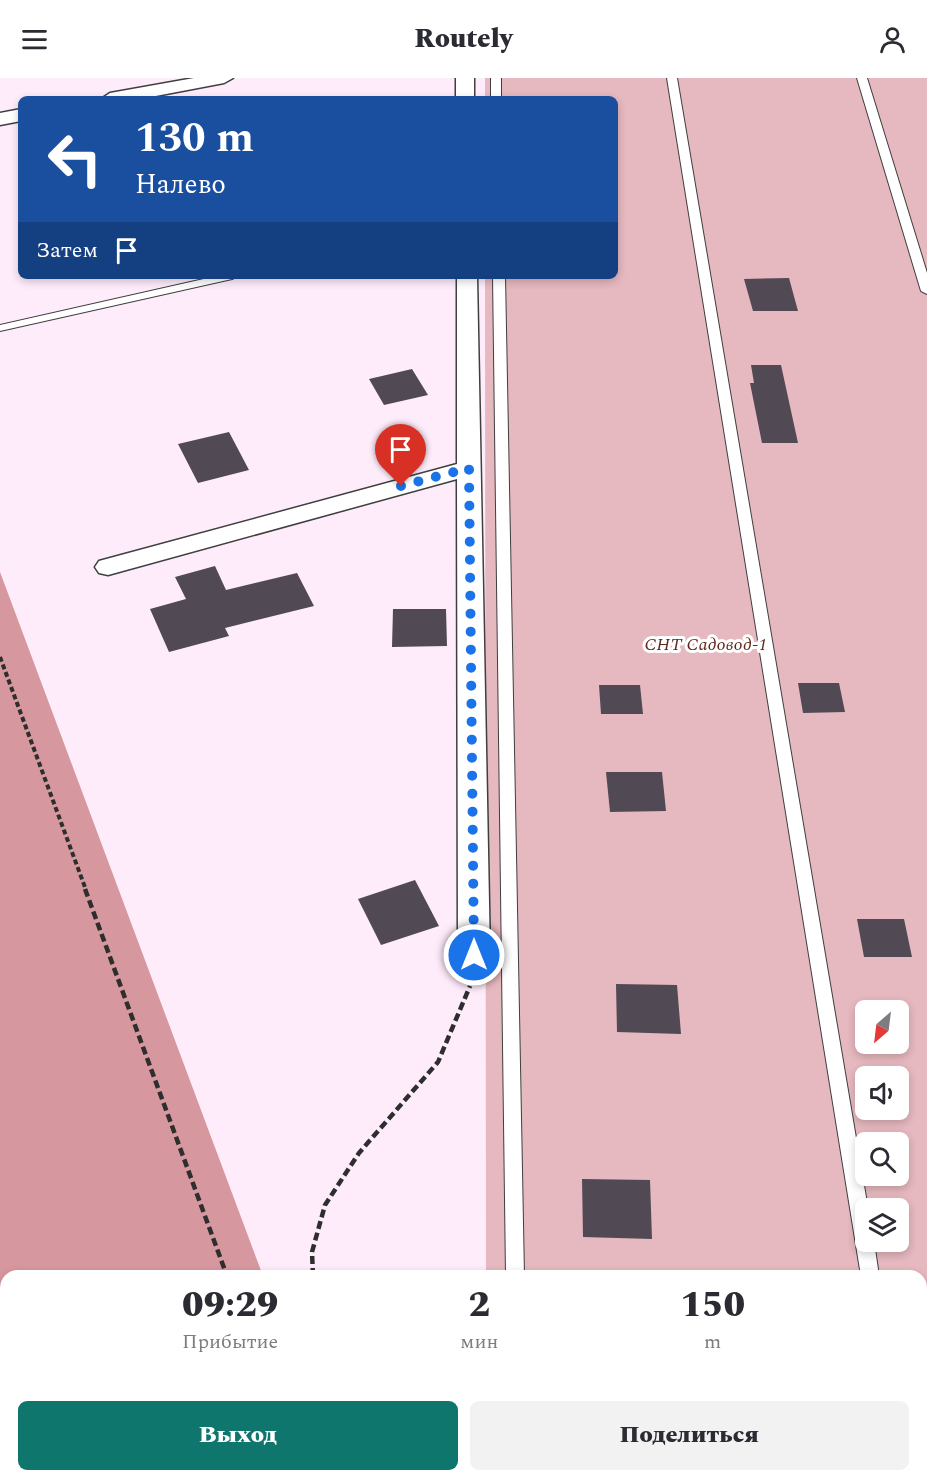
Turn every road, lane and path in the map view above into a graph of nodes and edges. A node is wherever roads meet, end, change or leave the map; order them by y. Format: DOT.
graph roads {
  1 [pos="224,78"];
  2 [pos="465,78"];
  3 [pos="496,78"];
  4 [pos="672,78"];
  5 [pos="862,78"];
  6 [pos="126,96"];
  7 [pos="465,96"];
  8 [pos="496,96"];
  9 [pos="18,116"];
  10 [pos="0,119"];
  11 [pos="219,279"];
  12 [pos="467,279"];
  13 [pos="499,279"];
  14 [pos="927,291"];
  15 [pos="0,328"];
  16 [pos="469,468"];
  17 [pos="108,567"];
  18 [pos="0,657"];
  19 [pos="474,955"];
  20 [pos="225,1270"];
  21 [pos="313,1270"];
  22 [pos="515,1270"];
  23 [pos="869,1270"];
  1 -- 6 [label="street"];
  2 -- 7 [label="street"];
  3 -- 8 [label="lane"];
  4 -- 23 [label="lane"];
  5 -- 14 [label="lane"];
  9 -- 10 [label="street"];
  11 -- 15 [label="lane"];
  12 -- 16 [label="street"];
  13 -- 22 [label="lane"];
  16 -- 17 [label="street"];
  16 -- 19 [label="street"];
  18 -- 20 [label="path"];
  19 -- 21 [label="path"];
}
